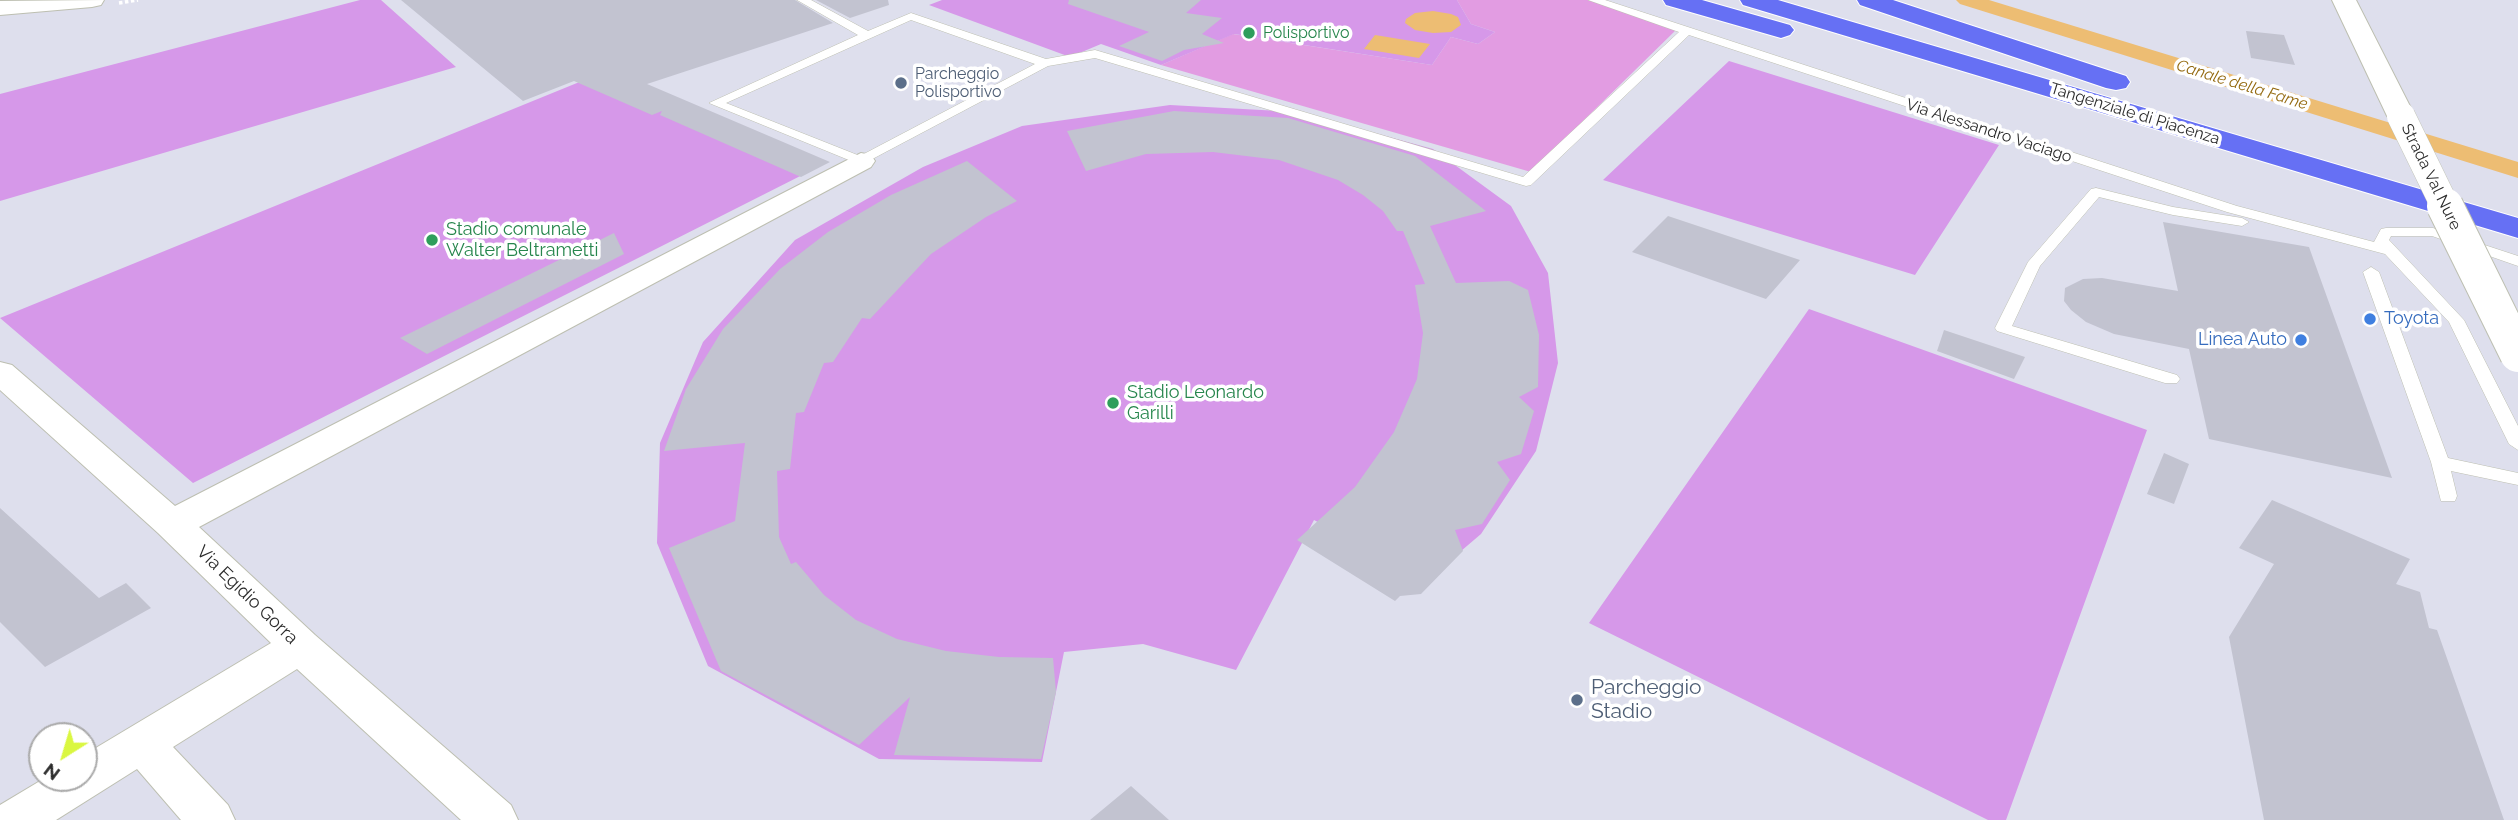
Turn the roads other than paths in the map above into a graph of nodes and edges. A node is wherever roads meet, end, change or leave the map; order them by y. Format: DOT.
graph roads {
  1 [pos="92,0"];
  2 [pos="803,0"];
  3 [pos="1594,0"];
  4 [pos="1675,0"];
  5 [pos="1752,0"];
  6 [pos="1801,0"];
  7 [pos="1869,0"];
  8 [pos="2344,0"];
  9 [pos="0,8"];
  10 [pos="1685,32"];
  11 [pos="868,36"];
  12 [pos="1045,63"];
  13 [pos="860,161"];
  14 [pos="2328,163"];
  15 [pos="2518,211"];
  16 [pos="2268,219"];
  17 [pos="2518,228"];
  18 [pos="2388,250"];
  19 [pos="2518,261"];
  20 [pos="2371,272"];
  21 [pos="2518,354"];
  22 [pos="2171,379"];
  23 [pos="6,384"];
  24 [pos="2518,444"];
  25 [pos="2440,462"];
  26 [pos="2518,479"];
  27 [pos="2448,496"];
  28 [pos="172,524"];
  29 [pos="300,646"];
  30 [pos="141,743"];
  31 [pos="16,820"];
  32 [pos="211,820"];
  33 [pos="494,820"];
  1 -- 9 [label="main road"];
  2 -- 11 [label="lane"];
  3 -- 10 [label="lane, Via Alessandro Vaciago"];
  4 -- 14 [label="highway"];
  5 -- 14 [label="highway, Tangenziale di Piacenza"];
  6 -- 14 [label="highway, Tangenziale di Piacenza"];
  7 -- 14 [label="highway"];
  8 -- 21 [label="main road, Strada Val Nure, bridge"];
  10 -- 12 [label="lane"];
  10 -- 16 [label="lane, Via Alessandro Vaciago"];
  11 -- 12 [label="lane"];
  11 -- 13 [label="lane"];
  12 -- 13 [label="lane"];
  13 -- 28 [label="street"];
  14 -- 15 [label="highway, Tangenziale di Piacenza"];
  14 -- 17 [label="highway, Tangenziale di Piacenza"];
  16 -- 18 [label="lane, Via Alessandro Vaciago"];
  16 -- 22 [label="lane"];
  18 -- 19 [label="lane"];
  18 -- 24 [label="lane"];
  20 -- 25 [label="lane"];
  23 -- 28 [label="street, Via Egidio Gorra"];
  25 -- 26 [label="lane"];
  25 -- 27 [label="lane"];
  28 -- 29 [label="street, Via Egidio Gorra"];
  29 -- 30 [label="street"];
  29 -- 33 [label="street, Via Egidio Gorra"];
  30 -- 31 [label="street"];
  30 -- 32 [label="street"];
}
